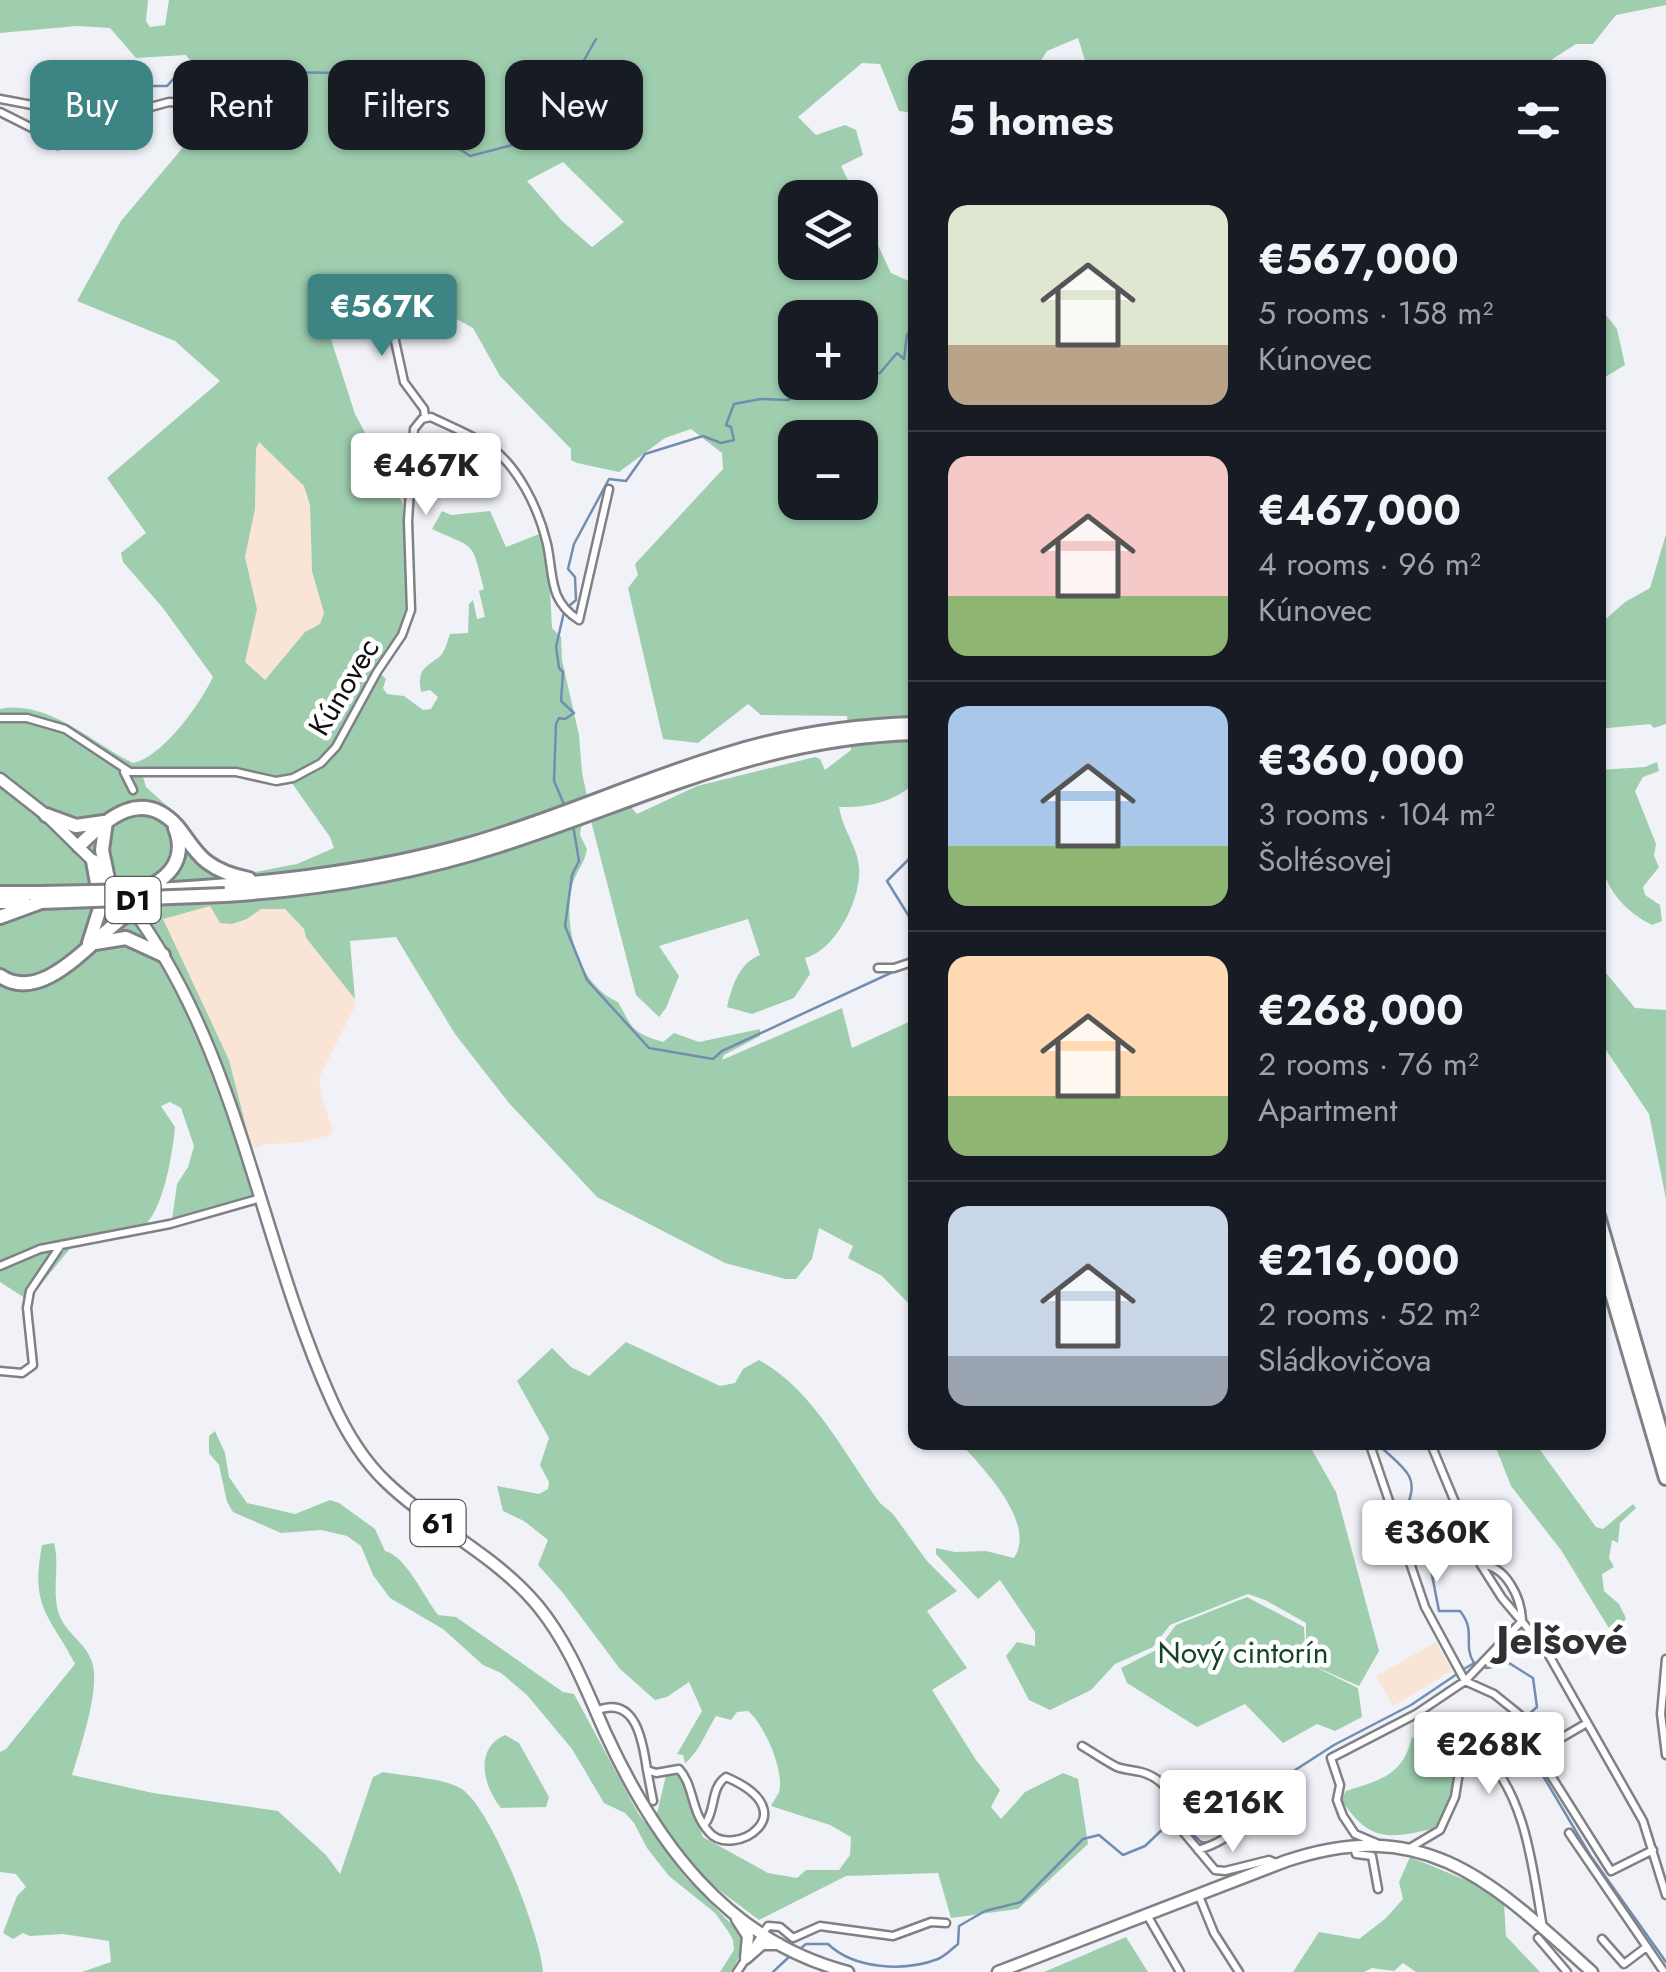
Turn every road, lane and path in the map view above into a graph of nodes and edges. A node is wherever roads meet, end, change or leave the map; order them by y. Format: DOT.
graph roads {
  1 [pos="0,99"];
  2 [pos="30,105"];
  3 [pos="0,112"];
  4 [pos="30,127"];
  5 [pos="384,295"];
  6 [pos="425,417"];
  7 [pos="609,489"];
  8 [pos="0,718"];
  9 [pos="908,725"];
  10 [pos="861,731"];
  11 [pos="908,734"];
  12 [pos="124,771"];
  13 [pos="0,780"];
  14 [pos="132,790"];
  15 [pos="46,815"];
  16 [pos="106,822"];
  17 [pos="173,823"];
  18 [pos="79,846"];
  19 [pos="474,848"];
  20 [pos="93,861"];
  21 [pos="108,878"];
  22 [pos="261,883"];
  23 [pos="141,890"];
  24 [pos="225,890"];
  25 [pos="0,893"];
  26 [pos="41,897"];
  27 [pos="0,902"];
  28 [pos="133,910"];
  29 [pos="0,916"];
  30 [pos="88,945"];
  31 [pos="163,955"];
  32 [pos="908,963"];
  33 [pos="878,968"];
  34 [pos="0,976"];
  35 [pos="262,1198"];
  36 [pos="1606,1244"];
  37 [pos="61,1245"];
  38 [pos="0,1266"];
  39 [pos="1606,1273"];
  40 [pos="0,1371"];
  41 [pos="1372,1450"];
  42 [pos="1433,1450"];
  43 [pos="1666,1450"];
  44 [pos="1666,1478"];
  45 [pos="1481,1566"];
  46 [pos="1522,1621"];
  47 [pos="1666,1659"];
  48 [pos="1465,1680"];
  49 [pos="596,1711"];
  50 [pos="1520,1715"];
  51 [pos="1587,1723"];
  52 [pos="1082,1746"];
  53 [pos="1666,1756"];
  54 [pos="647,1770"];
  55 [pos="653,1800"];
  56 [pos="1244,1821"];
  57 [pos="705,1824"];
  58 [pos="1569,1833"];
  59 [pos="1353,1846"];
  60 [pos="1384,1846"];
  61 [pos="1198,1850"];
  62 [pos="1407,1850"];
  63 [pos="1654,1850"];
  64 [pos="1277,1864"];
  65 [pos="1605,1875"];
  66 [pos="1378,1889"];
  67 [pos="1199,1894"];
  68 [pos="1666,1896"];
  69 [pos="734,1914"];
  70 [pos="1147,1915"];
  71 [pos="946,1923"];
  72 [pos="761,1933"];
  73 [pos="1540,1933"];
  74 [pos="1602,1939"];
  75 [pos="779,1944"];
  76 [pos="1645,1948"];
  77 [pos="746,1958"];
  78 [pos="737,1972"];
  79 [pos="848,1972"];
  80 [pos="998,1972"];
  81 [pos="1180,1972"];
  82 [pos="1239,1972"];
  83 [pos="1567,1972"];
  84 [pos="1592,1972"];
  85 [pos="1664,1972"];
  1 -- 2 [label="street"];
  3 -- 4 [label="street"];
  5 -- 6 [label="street"];
  6 -- 7 [label="street"];
  6 -- 12 [label="street, Kúnovec"];
  8 -- 12 [label="street"];
  9 -- 10 [label="highway, D1"];
  10 -- 11 [label="highway, D1"];
  10 -- 19 [label="highway, D1"];
  12 -- 14 [label="street"];
  13 -- 15 [label="main road, 61"];
  15 -- 16 [label="highway"];
  15 -- 18 [label="main road, 61"];
  16 -- 17 [label="highway"];
  16 -- 18 [label="highway"];
  16 -- 21 [label="highway"];
  17 -- 22 [label="highway"];
  17 -- 23 [label="highway"];
  18 -- 20 [label="main road, 61"];
  19 -- 22 [label="highway, D1"];
  19 -- 24 [label="highway, D1"];
  20 -- 21 [label="main road, 61"];
  20 -- 30 [label="highway"];
  21 -- 28 [label="main road, 61"];
  22 -- 24 [label="highway, D1"];
  23 -- 24 [label="highway, D1"];
  23 -- 26 [label="highway, D1, bridge"];
  24 -- 26 [label="highway, D1, bridge"];
  25 -- 26 [label="highway, D1"];
  26 -- 27 [label="highway, D1"];
  26 -- 29 [label="highway"];
  28 -- 30 [label="highway"];
  28 -- 31 [label="main road, 61"];
  30 -- 31 [label="highway"];
  30 -- 34 [label="highway"];
  31 -- 35 [label="main road, 61"];
  32 -- 33 [label="street"];
  35 -- 37 [label="street"];
  35 -- 49 [label="main road, 61"];
  36 -- 43 [label="highway"];
  37 -- 38 [label="street"];
  37 -- 40 [label="street"];
  39 -- 44 [label="highway"];
  41 -- 48 [label="street"];
  42 -- 45 [label="street"];
  45 -- 46 [label="street"];
  45 -- 46 [label="street"];
  46 -- 48 [label="street"];
  46 -- 51 [label="street"];
  47 -- 53 [label="street"];
  48 -- 50 [label="street"];
  48 -- 60 [label="street"];
  49 -- 54 [label="street"];
  49 -- 69 [label="main road, 61"];
  51 -- 63 [label="street"];
  51 -- 65 [label="street"];
  52 -- 61 [label="street"];
  54 -- 55 [label="street"];
  54 -- 57 [label="street"];
  56 -- 61 [label="street"];
  57 -- 57 [label="street"];
  58 -- 65 [label="street"];
  59 -- 60 [label="main road"];
  59 -- 64 [label="main road"];
  59 -- 66 [label="street"];
  60 -- 62 [label="main road"];
  61 -- 64 [label="street"];
  62 -- 73 [label="main road"];
  62 -- 73 [label="street"];
  63 -- 65 [label="street"];
  63 -- 68 [label="street"];
  64 -- 67 [label="main road"];
  65 -- 76 [label="street"];
  67 -- 70 [label="main road"];
  67 -- 82 [label="street"];
  69 -- 72 [label="main road, 61"];
  69 -- 77 [label="main road"];
  70 -- 80 [label="main road"];
  70 -- 81 [label="street"];
  71 -- 72 [label="street"];
  72 -- 75 [label="main road, 61"];
  72 -- 77 [label="street"];
  73 -- 83 [label="street"];
  73 -- 84 [label="main road"];
  74 -- 76 [label="street"];
  75 -- 77 [label="main road"];
  75 -- 79 [label="main road, 61"];
  76 -- 85 [label="street"];
  77 -- 78 [label="street"];
}
